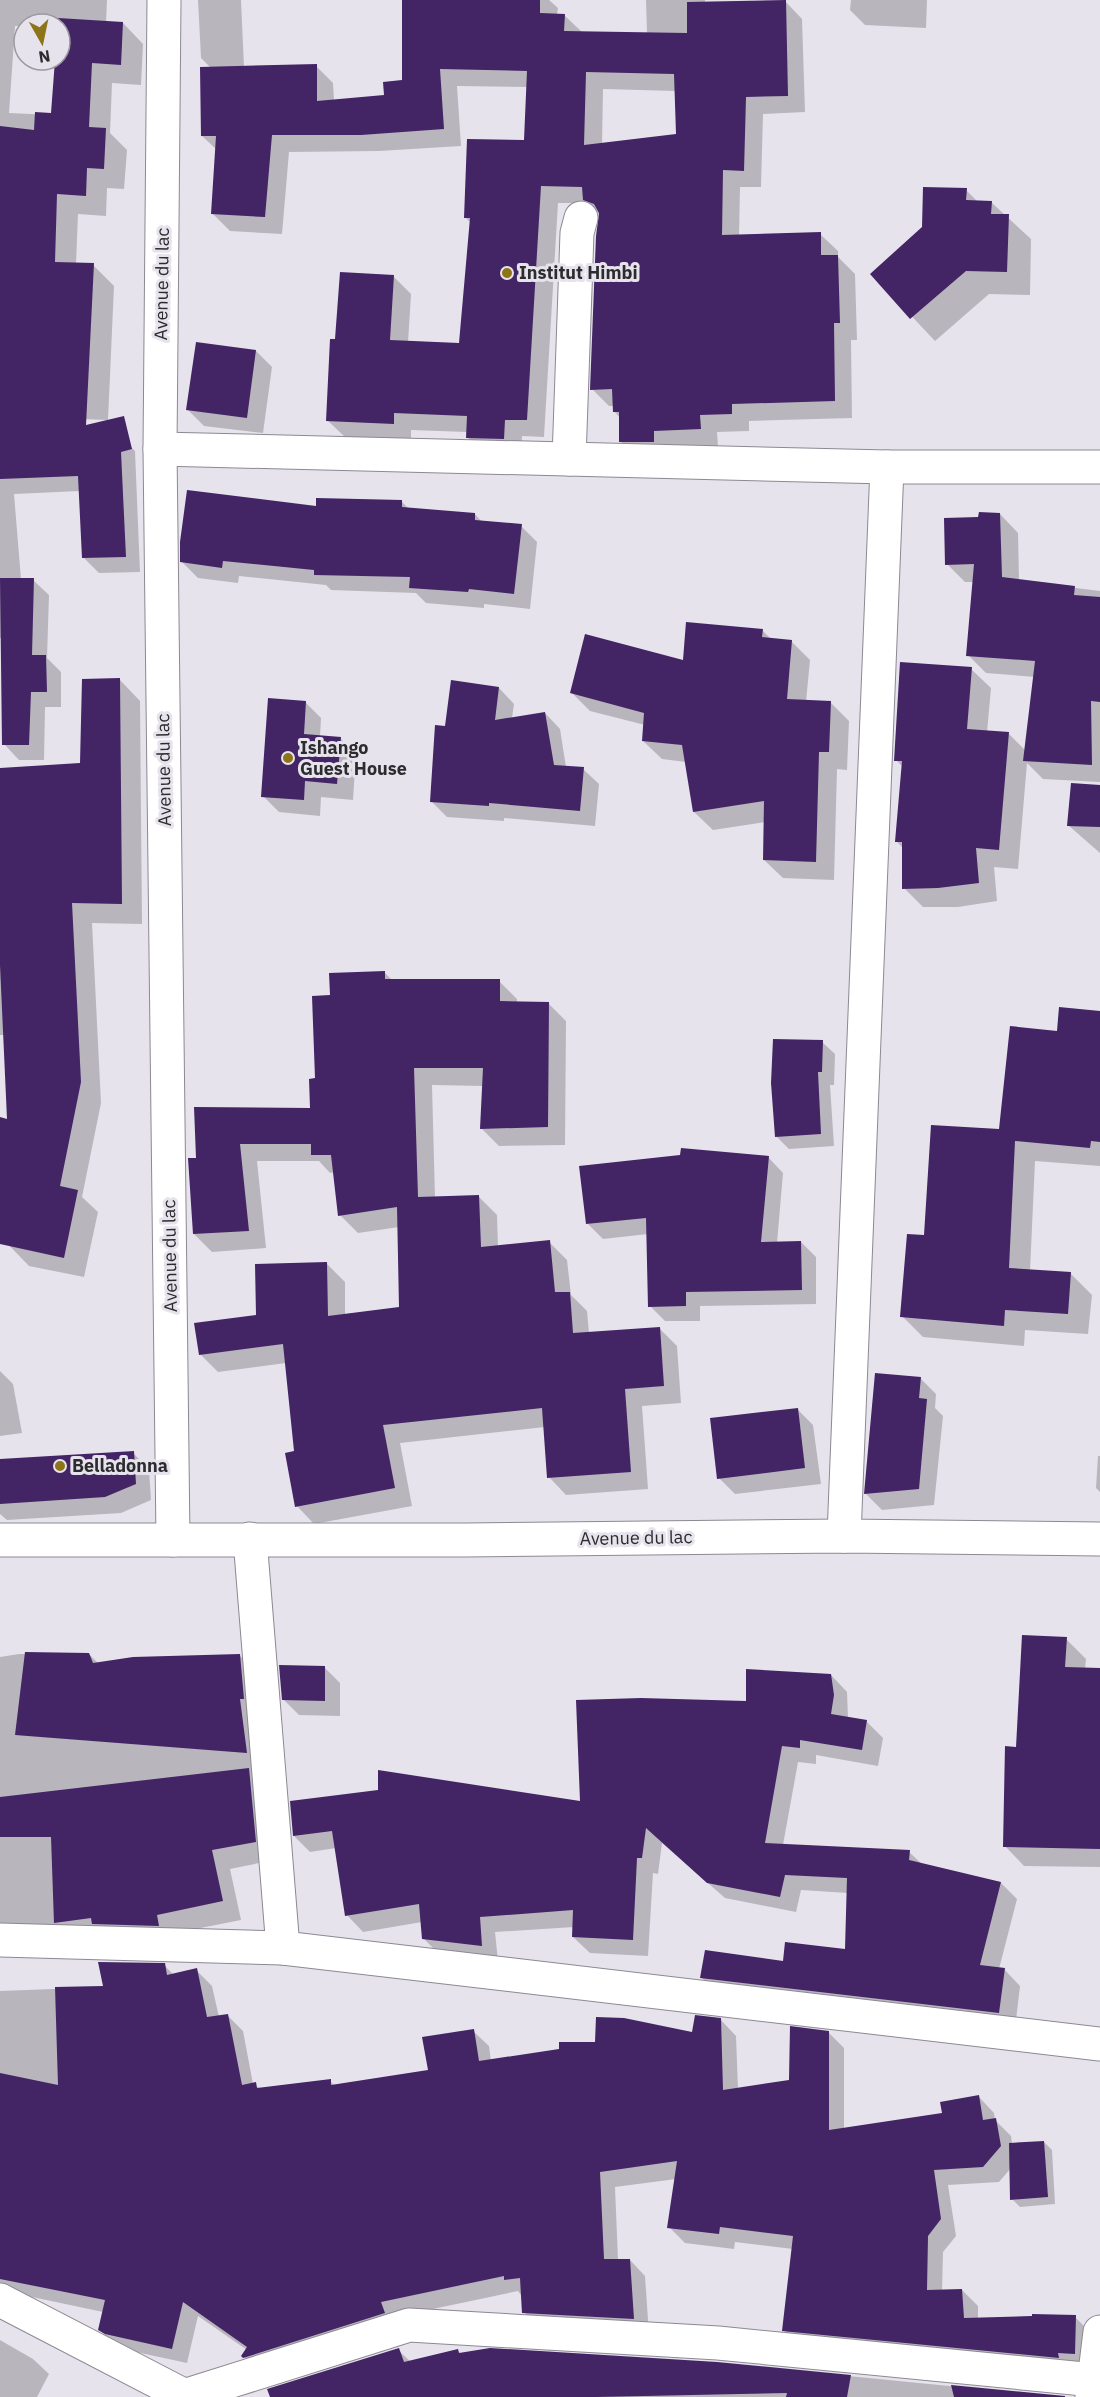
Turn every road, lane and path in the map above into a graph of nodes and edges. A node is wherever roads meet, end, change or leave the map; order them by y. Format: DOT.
graph roads {
  1 [pos="164,0"];
  2 [pos="581,218"];
  3 [pos="160,449"];
  4 [pos="569,459"];
  5 [pos="1100,466"];
  6 [pos="887,467"];
  7 [pos="844,1536"];
  8 [pos="250,1539"];
  9 [pos="1100,1539"];
  10 [pos="0,1540"];
  11 [pos="173,1540"];
  12 [pos="0,1940"];
  13 [pos="283,1948"];
  14 [pos="1100,2044"];
  15 [pos="0,2300"];
  16 [pos="1100,2332"];
  17 [pos="1093,2388"];
  18 [pos="185,2396"];
  1 -- 3 [label="street, Avenue du lac"];
  2 -- 4 [label="street"];
  3 -- 4 [label="street"];
  3 -- 11 [label="street, Avenue du lac"];
  4 -- 6 [label="street"];
  5 -- 6 [label="street"];
  6 -- 7 [label="street"];
  7 -- 8 [label="street, Avenue du lac"];
  7 -- 9 [label="street, Avenue du lac"];
  8 -- 11 [label="street, Avenue du lac"];
  8 -- 13 [label="street"];
  10 -- 11 [label="street, Avenue du lac"];
  12 -- 13 [label="street"];
  13 -- 14 [label="street"];
  15 -- 18 [label="street"];
  16 -- 17 [label="street"];
  17 -- 18 [label="street"];
}
